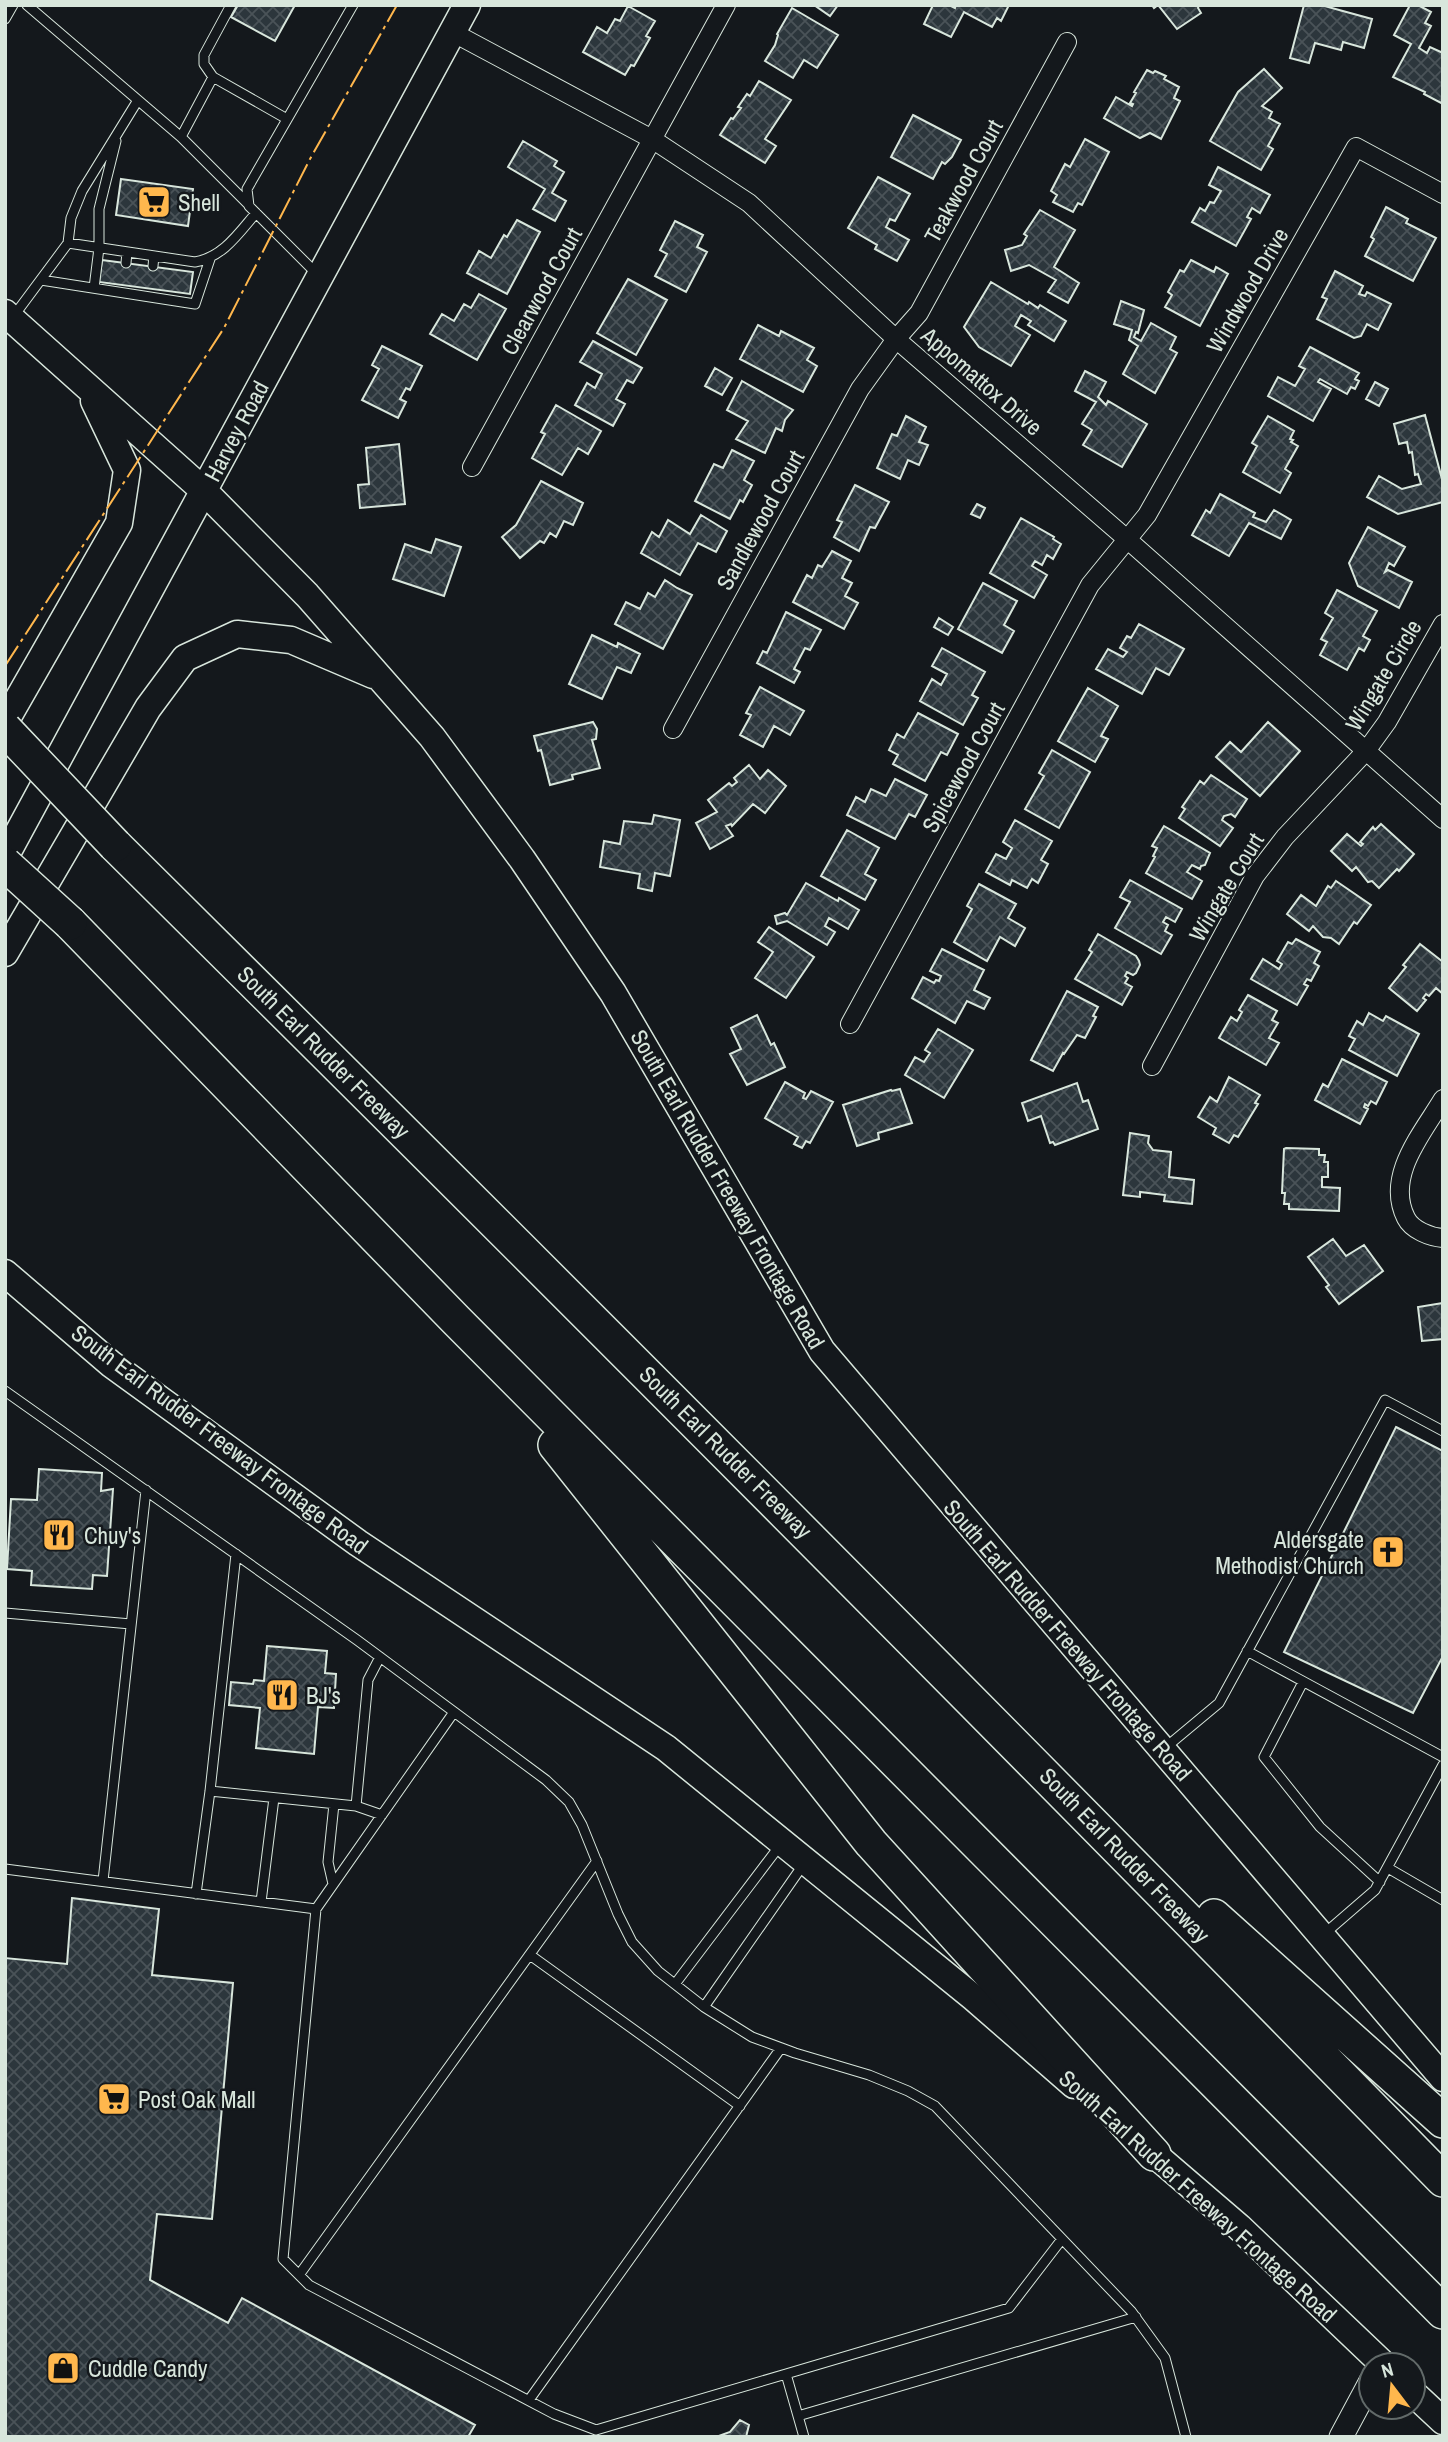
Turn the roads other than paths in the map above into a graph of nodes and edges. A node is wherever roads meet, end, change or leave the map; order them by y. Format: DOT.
graph roads {
  1 [pos="13,5"];
  2 [pos="27,5"];
  3 [pos="231,5"];
  4 [pos="353,5"];
  5 [pos="467,5"];
  6 [pos="726,5"];
  7 [pos="5,19"];
  8 [pos="452,32"];
  9 [pos="1067,42"];
  10 [pos="213,77"];
  11 [pos="138,100"];
  12 [pos="287,119"];
  13 [pos="118,133"];
  14 [pos="181,137"];
  15 [pos="652,139"];
  16 [pos="1443,194"];
  17 [pos="253,209"];
  18 [pos="68,243"];
  19 [pos="99,248"];
  20 [pos="127,252"];
  21 [pos="154,256"];
  22 [pos="210,260"];
  23 [pos="126,263"];
  24 [pos="153,266"];
  25 [pos="320,276"];
  26 [pos="41,280"];
  27 [pos="94,288"];
  28 [pos="9,316"];
  29 [pos="896,340"];
  30 [pos="88,388"];
  31 [pos="472,467"];
  32 [pos="204,490"];
  33 [pos="1128,540"];
  34 [pos="1443,624"];
  35 [pos="381,679"];
  36 [pos="5,722"];
  37 [pos="5,729"];
  38 [pos="673,729"];
  39 [pos="1366,751"];
  40 [pos="1443,819"];
  41 [pos="5,857"];
  42 [pos="5,864"];
  43 [pos="5,953"];
  44 [pos="850,1024"];
  45 [pos="1153,1066"];
  46 [pos="1443,1099"];
  47 [pos="1443,1238"];
  48 [pos="5,1273"];
  49 [pos="456,1320"];
  50 [pos="5,1391"];
  51 [pos="1443,1431"];
  52 [pos="146,1490"];
  53 [pos="236,1554"];
  54 [pos="5,1613"];
  55 [pos="131,1624"];
  56 [pos="1247,1651"];
  57 [pos="380,1657"];
  58 [pos="1303,1682"];
  59 [pos="454,1712"];
  60 [pos="1163,1749"];
  61 [pos="1443,1757"];
  62 [pos="1443,1765"];
  63 [pos="210,1791"];
  64 [pos="274,1798"];
  65 [pos="334,1804"];
  66 [pos="356,1806"];
  67 [pos="1083,1812"];
  68 [pos="382,1815"];
  69 [pos="782,1842"];
  70 [pos="597,1861"];
  71 [pos="806,1862"];
  72 [pos="1388,1868"];
  73 [pos="5,1869"];
  74 [pos="103,1881"];
  75 [pos="1380,1882"];
  76 [pos="333,1884"];
  77 [pos="196,1894"];
  78 [pos="1443,1900"];
  79 [pos="261,1902"];
  80 [pos="316,1909"];
  81 [pos="1322,1936"];
  82 [pos="530,1955"];
  83 [pos="675,1984"];
  84 [pos="704,2007"];
  85 [pos="781,2048"];
  86 [pos="1443,2078"];
  87 [pos="740,2106"];
  88 [pos="1443,2121"];
  89 [pos="1154,2154"];
  90 [pos="1443,2180"];
  91 [pos="1062,2239"];
  92 [pos="299,2275"];
  93 [pos="1443,2312"];
  94 [pos="1136,2318"];
  95 [pos="1362,2351"];
  96 [pos="786,2374"];
  97 [pos="529,2400"];
  98 [pos="1427,2406"];
  99 [pos="1357,2408"];
  100 [pos="798,2416"];
  101 [pos="1443,2421"];
  102 [pos="804,2437"];
  103 [pos="1186,2437"];
  104 [pos="1341,2437"];
  1 -- 7 [label="lane"];
  2 -- 11 [label="lane"];
  3 -- 10 [label="lane"];
  4 -- 12 [label="lane"];
  5 -- 8 [label="main road, Harvey Road"];
  6 -- 15 [label="street, Clearwood Court"];
  8 -- 15 [label="street, Appomattox Drive"];
  8 -- 25 [label="main road, Harvey Road"];
  9 -- 29 [label="street, Teakwood Court"];
  10 -- 12 [label="lane"];
  10 -- 14 [label="lane"];
  11 -- 13 [label="lane"];
  11 -- 14 [label="lane"];
  12 -- 17 [label="lane"];
  13 -- 18 [label="lane"];
  13 -- 19 [label="lane"];
  14 -- 17 [label="lane"];
  15 -- 29 [label="street, Appomattox Drive"];
  15 -- 31 [label="street, Clearwood Court"];
  16 -- 33 [label="street, Windwood Drive"];
  17 -- 22 [label="lane"];
  17 -- 25 [label="lane"];
  18 -- 19 [label="lane"];
  18 -- 26 [label="lane"];
  19 -- 20 [label="lane"];
  19 -- 27 [label="lane"];
  20 -- 21 [label="lane"];
  20 -- 23 [label="lane"];
  21 -- 22 [label="lane"];
  21 -- 24 [label="lane"];
  22 -- 27 [label="lane"];
  25 -- 32 [label="main road, Harvey Road"];
  26 -- 27 [label="lane"];
  26 -- 28 [label="lane"];
  28 -- 30 [label="main road, South Earl Rudder Freeway Frontage Road"];
  29 -- 33 [label="street, Appomattox Drive"];
  29 -- 38 [label="street, Sandlewood Court"];
  30 -- 32 [label="main road, South Earl Rudder Freeway Frontage Road"];
  30 -- 36 [label="main road"];
  32 -- 35 [label="main road, South Earl Rudder Freeway Frontage Road"];
  32 -- 41 [label="main road, Harvey Road"];
  33 -- 39 [label="street, Appomattox Drive"];
  33 -- 44 [label="street, Spicewood Court"];
  34 -- 39 [label="street, Wingate Circle"];
  35 -- 43 [label="main road"];
  35 -- 60 [label="main road, South Earl Rudder Freeway Frontage Road"];
  37 -- 67 [label="highway, South Earl Rudder Freeway, bridge"];
  39 -- 40 [label="street, Appomattox Drive"];
  39 -- 45 [label="street, Wingate Court"];
  42 -- 49 [label="highway, bridge"];
  46 -- 47 [label="street"];
  48 -- 69 [label="main road, South Earl Rudder Freeway Frontage Road"];
  49 -- 89 [label="highway"];
  49 -- 93 [label="highway"];
  50 -- 52 [label="lane"];
  51 -- 56 [label="lane"];
  52 -- 53 [label="lane"];
  52 -- 55 [label="lane"];
  53 -- 57 [label="lane"];
  53 -- 63 [label="lane"];
  54 -- 55 [label="lane"];
  55 -- 74 [label="lane"];
  56 -- 58 [label="lane"];
  56 -- 60 [label="lane"];
  57 -- 59 [label="lane"];
  57 -- 66 [label="lane"];
  58 -- 61 [label="lane"];
  58 -- 75 [label="lane"];
  59 -- 68 [label="lane"];
  59 -- 70 [label="lane"];
  60 -- 81 [label="main road, South Earl Rudder Freeway Frontage Road"];
  62 -- 72 [label="lane"];
  63 -- 64 [label="lane"];
  63 -- 77 [label="lane"];
  64 -- 65 [label="lane"];
  64 -- 79 [label="lane"];
  65 -- 66 [label="lane"];
  65 -- 76 [label="lane"];
  66 -- 68 [label="lane"];
  67 -- 88 [label="highway"];
  67 -- 90 [label="highway, South Earl Rudder Freeway"];
  68 -- 76 [label="lane"];
  69 -- 71 [label="main road, South Earl Rudder Freeway Frontage Road"];
  69 -- 83 [label="lane"];
  70 -- 82 [label="lane"];
  70 -- 83 [label="lane"];
  71 -- 84 [label="lane"];
  71 -- 89 [label="main road, South Earl Rudder Freeway Frontage Road"];
  72 -- 75 [label="lane"];
  72 -- 78 [label="lane"];
  73 -- 74 [label="lane"];
  74 -- 77 [label="lane"];
  75 -- 81 [label="lane"];
  76 -- 80 [label="lane"];
  77 -- 79 [label="lane"];
  79 -- 80 [label="lane"];
  80 -- 92 [label="lane"];
  81 -- 86 [label="main road, South Earl Rudder Freeway Frontage Road"];
  82 -- 87 [label="lane"];
  82 -- 92 [label="lane"];
  83 -- 84 [label="lane"];
  84 -- 85 [label="lane"];
  85 -- 87 [label="lane"];
  85 -- 91 [label="lane"];
  87 -- 97 [label="lane"];
  89 -- 95 [label="main road, South Earl Rudder Freeway Frontage Road"];
  91 -- 94 [label="lane"];
  91 -- 96 [label="lane"];
  92 -- 97 [label="lane"];
  94 -- 100 [label="lane"];
  94 -- 103 [label="lane"];
  96 -- 97 [label="lane"];
  96 -- 100 [label="lane"];
  98 -- 101 [label="main road"];
  99 -- 104 [label="street"];
  100 -- 102 [label="lane"];
}
